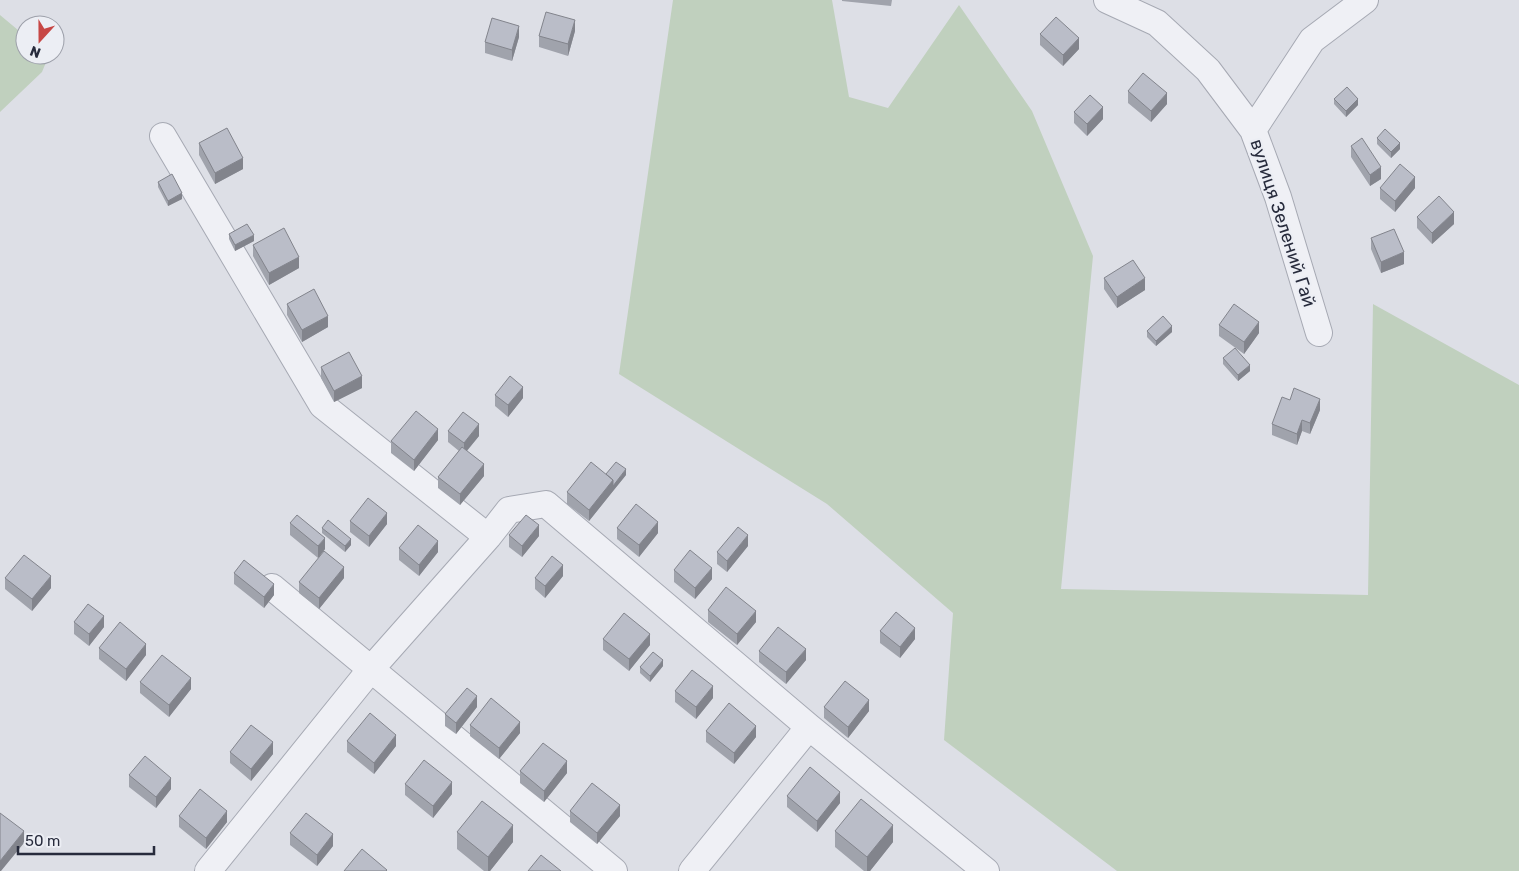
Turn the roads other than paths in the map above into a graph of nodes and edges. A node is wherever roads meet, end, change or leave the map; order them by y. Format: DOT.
graph roads {
  1 [pos="1107,0"];
  2 [pos="1365,0"];
  3 [pos="1253,130"];
  4 [pos="163,136"];
  5 [pos="1319,333"];
  6 [pos="488,537"];
  7 [pos="272,587"];
  8 [pos="371,669"];
  9 [pos="809,727"];
  10 [pos="214,869"];
  11 [pos="614,871"];
  12 [pos="692,871"];
  13 [pos="986,871"];
  1 -- 3 [label="street, вулиця Зелений Гай"];
  2 -- 3 [label="street"];
  3 -- 5 [label="street, вулиця Зелений Гай"];
  4 -- 6 [label="street"];
  6 -- 8 [label="street"];
  6 -- 9 [label="street"];
  7 -- 8 [label="street"];
  8 -- 10 [label="street"];
  8 -- 11 [label="street"];
  9 -- 12 [label="street"];
  9 -- 13 [label="street"];
}
